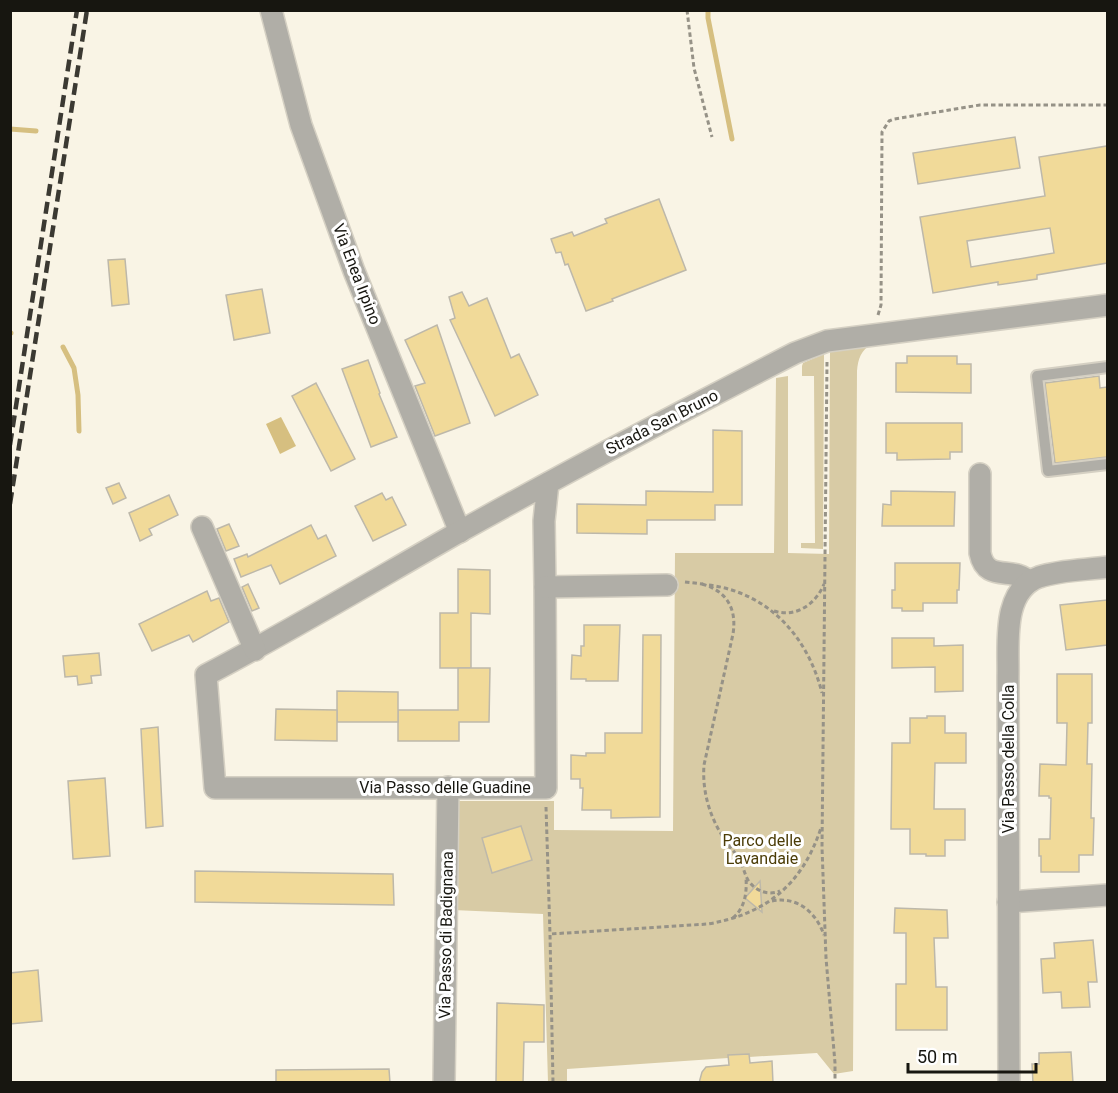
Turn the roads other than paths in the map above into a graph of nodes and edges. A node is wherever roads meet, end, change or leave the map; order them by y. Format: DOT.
graph roads {
  1 [pos="271,10"];
  2 [pos="1107,305"];
  3 [pos="1107,367"];
  4 [pos="1107,464"];
  5 [pos="980,474"];
  6 [pos="548,483"];
  7 [pos="202,527"];
  8 [pos="459,532"];
  9 [pos="1107,567"];
  10 [pos="1029,582"];
  11 [pos="667,585"];
  12 [pos="545,587"];
  13 [pos="255,650"];
  14 [pos="448,787"];
  15 [pos="215,788"];
  16 [pos="1107,895"];
  17 [pos="1008,902"];
  18 [pos="444,1083"];
  19 [pos="1009,1083"];
  1 -- 8 [label="street, Via Enea Irpino"];
  2 -- 6 [label="street, Strada San Bruno"];
  3 -- 4 [label="lane"];
  5 -- 10 [label="street"];
  6 -- 8 [label="street, Strada San Bruno"];
  6 -- 12 [label="street, Via Passo delle Guadine"];
  7 -- 13 [label="street"];
  8 -- 13 [label="street, Strada San Bruno"];
  9 -- 10 [label="street"];
  10 -- 17 [label="street, Via Passo della Colla"];
  11 -- 12 [label="street"];
  12 -- 14 [label="street, Via Passo delle Guadine"];
  13 -- 15 [label="street, Strada San Bruno"];
  14 -- 15 [label="street, Via Passo delle Guadine"];
  14 -- 18 [label="street, Via Passo di Badignana"];
  16 -- 17 [label="street"];
  17 -- 19 [label="street, Via Passo della Colla"];
}
